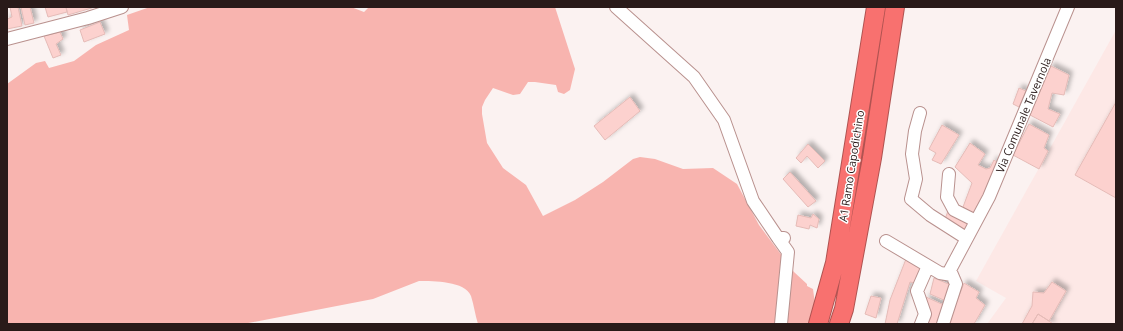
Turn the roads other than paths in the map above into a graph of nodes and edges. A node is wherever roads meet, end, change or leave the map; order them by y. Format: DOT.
graph roads {
  1 [pos="122,7"];
  2 [pos="616,7"];
  3 [pos="876,7"];
  4 [pos="895,7"];
  5 [pos="1068,7"];
  6 [pos="7,39"];
  7 [pos="920,113"];
  8 [pos="949,174"];
  9 [pos="976,221"];
  10 [pos="966,238"];
  11 [pos="886,241"];
  12 [pos="928,266"];
  13 [pos="952,276"];
  14 [pos="781,324"];
  15 [pos="818,324"];
  16 [pos="839,324"];
  17 [pos="921,324"];
  18 [pos="943,324"];
  1 -- 6 [label="street"];
  2 -- 14 [label="street"];
  3 -- 15 [label="highway, A1 Ramo Capodichino"];
  4 -- 16 [label="highway, A1 Ramo Capodichino"];
  5 -- 9 [label="street, Via Comunale Tavernola"];
  7 -- 10 [label="street"];
  8 -- 9 [label="street"];
  9 -- 10 [label="street, Via Comunale Tavernola"];
  10 -- 13 [label="street, Via Comunale Tavernola"];
  11 -- 12 [label="street"];
  12 -- 13 [label="street"];
  12 -- 17 [label="street"];
  13 -- 18 [label="street, Via Comunale Tavernola"];
}
